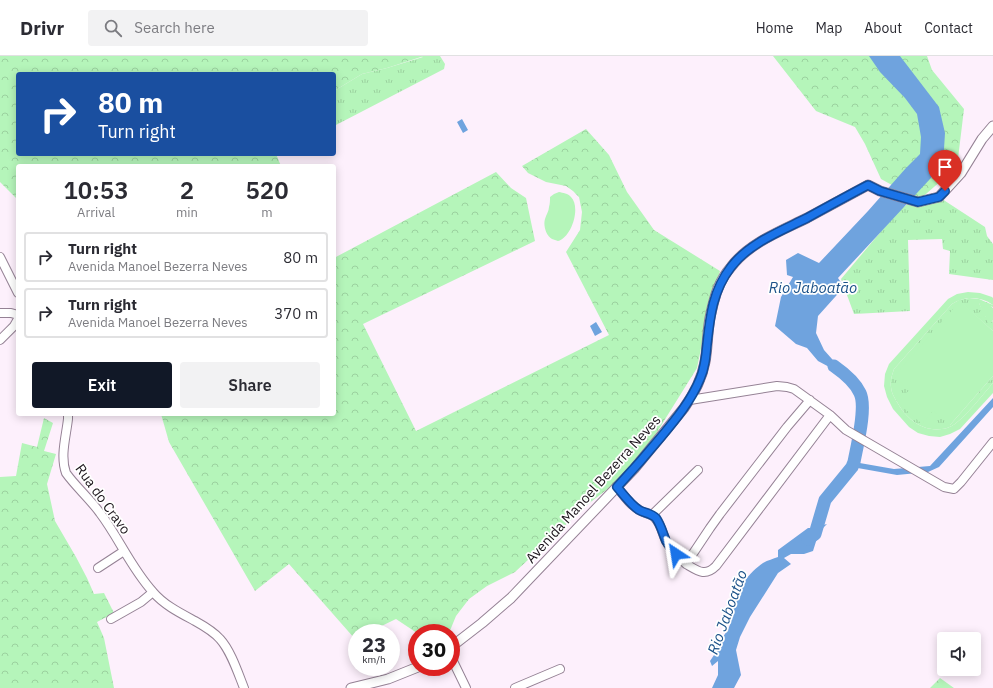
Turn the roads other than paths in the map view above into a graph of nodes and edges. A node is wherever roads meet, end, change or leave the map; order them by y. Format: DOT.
graph roads {
  1 [pos="993,126"];
  2 [pos="0,257"];
  3 [pos="16,288"];
  4 [pos="0,313"];
  5 [pos="16,314"];
  6 [pos="16,322"];
  7 [pos="0,340"];
  8 [pos="690,400"];
  9 [pos="810,400"];
  10 [pos="830,415"];
  11 [pos="68,416"];
  12 [pos="993,442"];
  13 [pos="698,470"];
  14 [pos="617,487"];
  15 [pos="652,515"];
  16 [pos="124,551"];
  17 [pos="686,564"];
  18 [pos="98,568"];
  19 [pos="153,592"];
  20 [pos="111,619"];
  21 [pos="460,640"];
  22 [pos="560,668"];
  23 [pos="408,671"];
  24 [pos="460,676"];
  25 [pos="244,688"];
  26 [pos="351,688"];
  27 [pos="466,688"];
  28 [pos="515,688"];
  1 -- 8 [label="street, Avenida Manoel Bezerra Neves"];
  2 -- 3 [label="street"];
  4 -- 5 [label="street"];
  6 -- 7 [label="street"];
  8 -- 9 [label="street"];
  8 -- 14 [label="street, Avenida Manoel Bezerra Neves"];
  9 -- 10 [label="street"];
  9 -- 17 [label="street"];
  10 -- 12 [label="street"];
  10 -- 17 [label="street"];
  11 -- 16 [label="street, Rua do Cravo"];
  13 -- 15 [label="street"];
  14 -- 15 [label="street"];
  14 -- 21 [label="street, Avenida Manoel Bezerra Neves"];
  15 -- 17 [label="street"];
  16 -- 18 [label="street, Rua do Cravo"];
  16 -- 19 [label="street, Rua do Cravo"];
  19 -- 20 [label="street"];
  19 -- 25 [label="street, Rua do Cravo"];
  22 -- 28 [label="street"];
  23 -- 26 [label="street"];
  24 -- 27 [label="street"];
}
